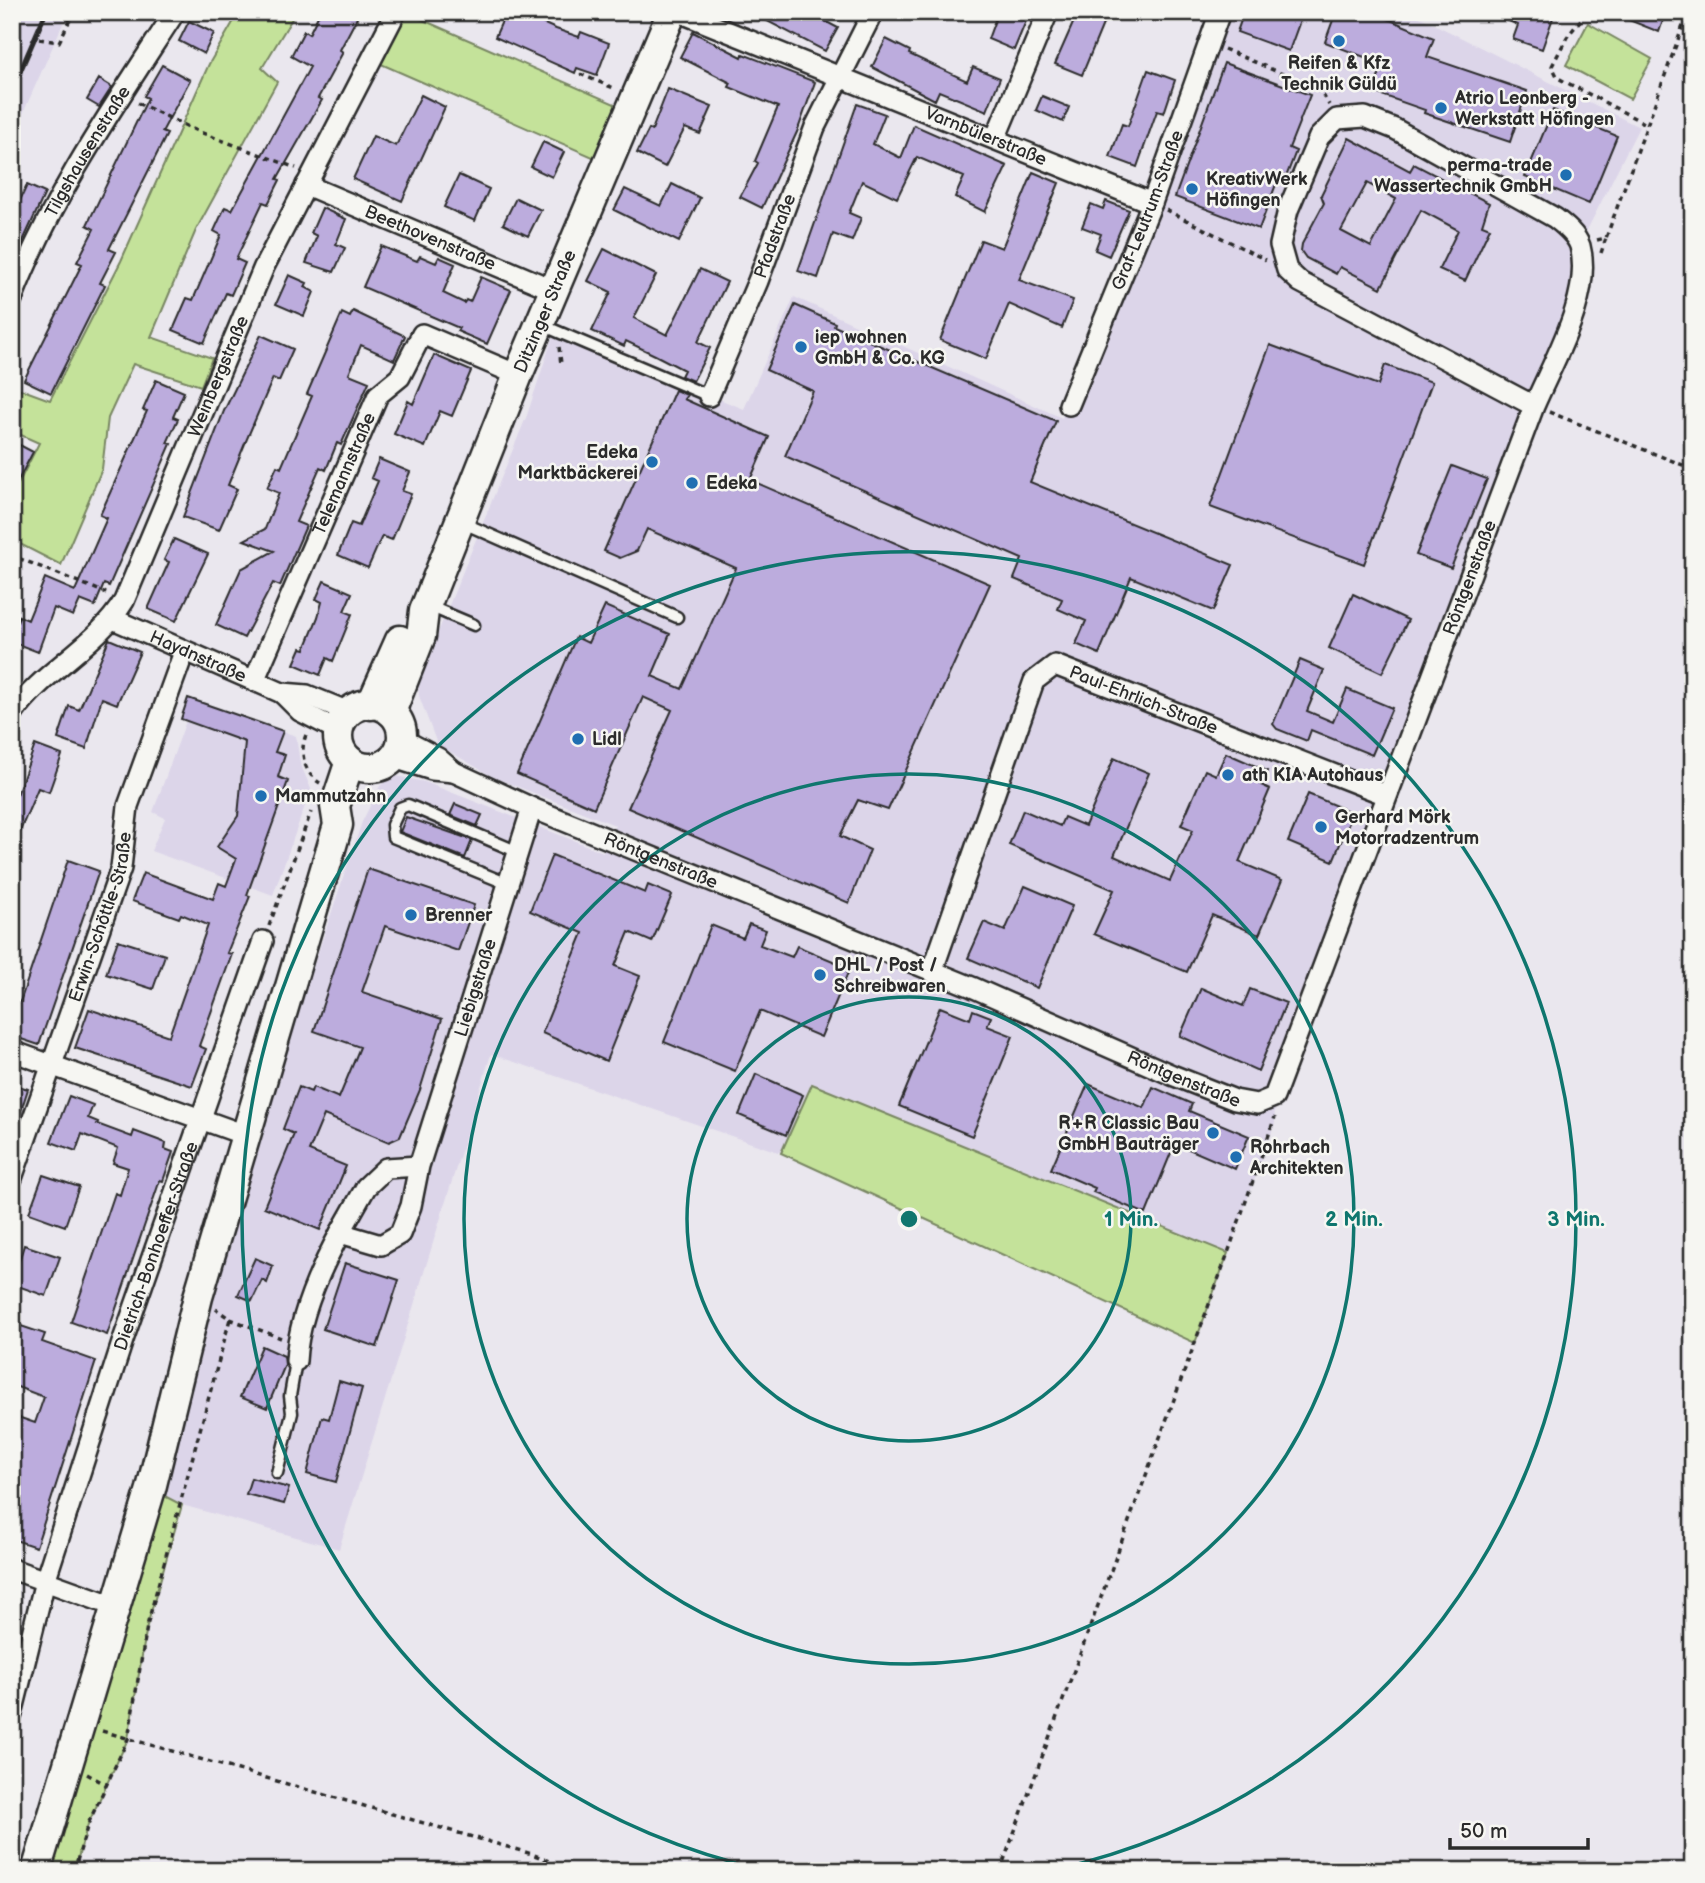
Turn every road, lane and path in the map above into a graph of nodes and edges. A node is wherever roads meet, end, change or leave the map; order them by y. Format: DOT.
graph roads {
  1 [pos="74,12"];
  2 [pos="175,12"];
  3 [pos="396,12"];
  4 [pos="672,12"];
  5 [pos="679,12"];
  6 [pos="873,12"];
  7 [pos="1048,12"];
  8 [pos="1220,12"];
  9 [pos="1587,12"];
  10 [pos="1688,12"];
  11 [pos="39,39"];
  12 [pos="1208,42"];
  13 [pos="580,74"];
  14 [pos="839,74"];
  15 [pos="121,95"];
  16 [pos="637,97"];
  17 [pos="1337,119"];
  18 [pos="1646,124"];
  19 [pos="995,139"];
  20 [pos="308,179"];
  21 [pos="1152,203"];
  22 [pos="1580,244"];
  23 [pos="1287,270"];
  24 [pos="554,290"];
  25 [pos="12,299"];
  26 [pos="540,324"];
  27 [pos="518,375"];
  28 [pos="709,396"];
  29 [pos="1069,405"];
  30 [pos="1534,406"];
  31 [pos="1693,468"];
  32 [pos="460,521"];
  33 [pos="12,547"];
  34 [pos="124,601"];
  35 [pos="425,608"];
  36 [pos="677,617"];
  37 [pos="113,619"];
  38 [pos="474,625"];
  39 [pos="184,652"];
  40 [pos="254,681"];
  41 [pos="282,693"];
  42 [pos="12,715"];
  43 [pos="353,716"];
  44 [pos="379,757"];
  45 [pos="341,789"];
  46 [pos="1386,795"];
  47 [pos="313,808"];
  48 [pos="532,808"];
  49 [pos="338,825"];
  50 [pos="518,852"];
  51 [pos="508,884"];
  52 [pos="263,941"];
  53 [pos="932,972"];
  54 [pos="12,1051"];
  55 [pos="52,1066"];
  56 [pos="1274,1097"];
  57 [pos="201,1119"];
  58 [pos="245,1135"];
  59 [pos="419,1166"];
  60 [pos="12,1178"];
  61 [pos="340,1233"];
  62 [pos="198,1297"];
  63 [pos="230,1319"];
  64 [pos="297,1352"];
  65 [pos="277,1473"];
  66 [pos="12,1569"];
  67 [pos="45,1581"];
  68 [pos="117,1607"];
  69 [pos="12,1714"];
  70 [pos="81,1725"];
  71 [pos="128,1739"];
  72 [pos="36,1871"];
  73 [pos="74,1871"];
  74 [pos="573,1871"];
  75 [pos="1000,1871"];
  1 -- 11 [label="path"];
  2 -- 15 [label="street, Tilgshausenstraße"];
  3 -- 20 [label="street, Weinbergstraße"];
  4 -- 16 [label="street, Ditzinger Straße"];
  5 -- 14 [label="street, Varnbülerstraße"];
  6 -- 14 [label="street, Pfadstraße"];
  7 -- 19 [label="street"];
  8 -- 12 [label="street, Graf-Leutrum-Straße"];
  9 -- 18 [label="path"];
  10 -- 18 [label="path"];
  12 -- 17 [label="path"];
  12 -- 21 [label="street, Graf-Leutrum-Straße"];
  13 -- 16 [label="path"];
  14 -- 19 [label="street, Varnbülerstraße"];
  14 -- 28 [label="street, Pfadstraße"];
  15 -- 20 [label="path"];
  15 -- 25 [label="street, Tilgshausenstraße"];
  16 -- 24 [label="street, Ditzinger Straße"];
  17 -- 22 [label="street"];
  17 -- 23 [label="street"];
  18 -- 22 [label="path"];
  19 -- 21 [label="street, Varnbülerstraße"];
  20 -- 24 [label="street, Beethovenstraße"];
  20 -- 34 [label="street, Weinbergstraße"];
  21 -- 23 [label="path"];
  21 -- 29 [label="street, Graf-Leutrum-Straße"];
  22 -- 30 [label="street, Röntgenstraße"];
  23 -- 30 [label="street"];
  24 -- 26 [label="street, Ditzinger Straße"];
  26 -- 27 [label="street, Ditzinger Straße"];
  26 -- 28 [label="lane"];
  27 -- 32 [label="street, Ditzinger Straße"];
  27 -- 40 [label="street, Telemannstraße"];
  30 -- 31 [label="path"];
  30 -- 46 [label="street, Röntgenstraße"];
  32 -- 35 [label="street, Ditzinger Straße"];
  32 -- 36 [label="lane"];
  33 -- 34 [label="path"];
  34 -- 37 [label="street, Weinbergstraße"];
  35 -- 38 [label="lane"];
  35 -- 43 [label="street, Ditzinger Straße"];
  37 -- 39 [label="street, Haydnstraße"];
  37 -- 42 [label="street, Weinbergstraße"];
  39 -- 40 [label="street, Haydnstraße"];
  39 -- 55 [label="street, Erwin-Schöttle-Straße"];
  40 -- 41 [label="street, Haydnstraße"];
  41 -- 43 [label="street, Haydnstraße"];
  41 -- 43 [label="street, Haydnstraße"];
  43 -- 44 [label="street"];
  43 -- 44 [label="street"];
  43 -- 45 [label="path"];
  44 -- 45 [label="street"];
  44 -- 48 [label="street, Röntgenstraße"];
  44 -- 49 [label="street"];
  45 -- 49 [label="street"];
  46 -- 53 [label="street, Paul-Ehrlich-Straße"];
  46 -- 56 [label="street, Röntgenstraße"];
  47 -- 52 [label="path"];
  48 -- 50 [label="street, Liebigstraße"];
  48 -- 53 [label="street, Röntgenstraße"];
  49 -- 58 [label="street"];
  50 -- 51 [label="street, Liebigstraße"];
  50 -- 51 [label="lane"];
  51 -- 59 [label="street, Liebigstraße"];
  52 -- 57 [label="street, Dietrich-Bonhoeffer-Straße"];
  53 -- 56 [label="street, Röntgenstraße"];
  54 -- 55 [label="street"];
  55 -- 57 [label="street"];
  55 -- 60 [label="street, Erwin-Schöttle-Straße"];
  56 -- 75 [label="path"];
  57 -- 58 [label="street"];
  57 -- 67 [label="street, Dietrich-Bonhoeffer-Straße"];
  58 -- 62 [label="street"];
  59 -- 61 [label="street"];
  59 -- 61 [label="street, Liebigstraße"];
  61 -- 64 [label="street"];
  62 -- 63 [label="path"];
  62 -- 68 [label="street"];
  63 -- 64 [label="path"];
  63 -- 71 [label="path"];
  64 -- 65 [label="lane"];
  66 -- 67 [label="street"];
  67 -- 68 [label="street"];
  67 -- 69 [label="street, Dietrich-Bonhoeffer-Straße"];
  68 -- 70 [label="street"];
  70 -- 71 [label="path"];
  70 -- 72 [label="street"];
  71 -- 73 [label="path"];
  71 -- 74 [label="path"];
}
